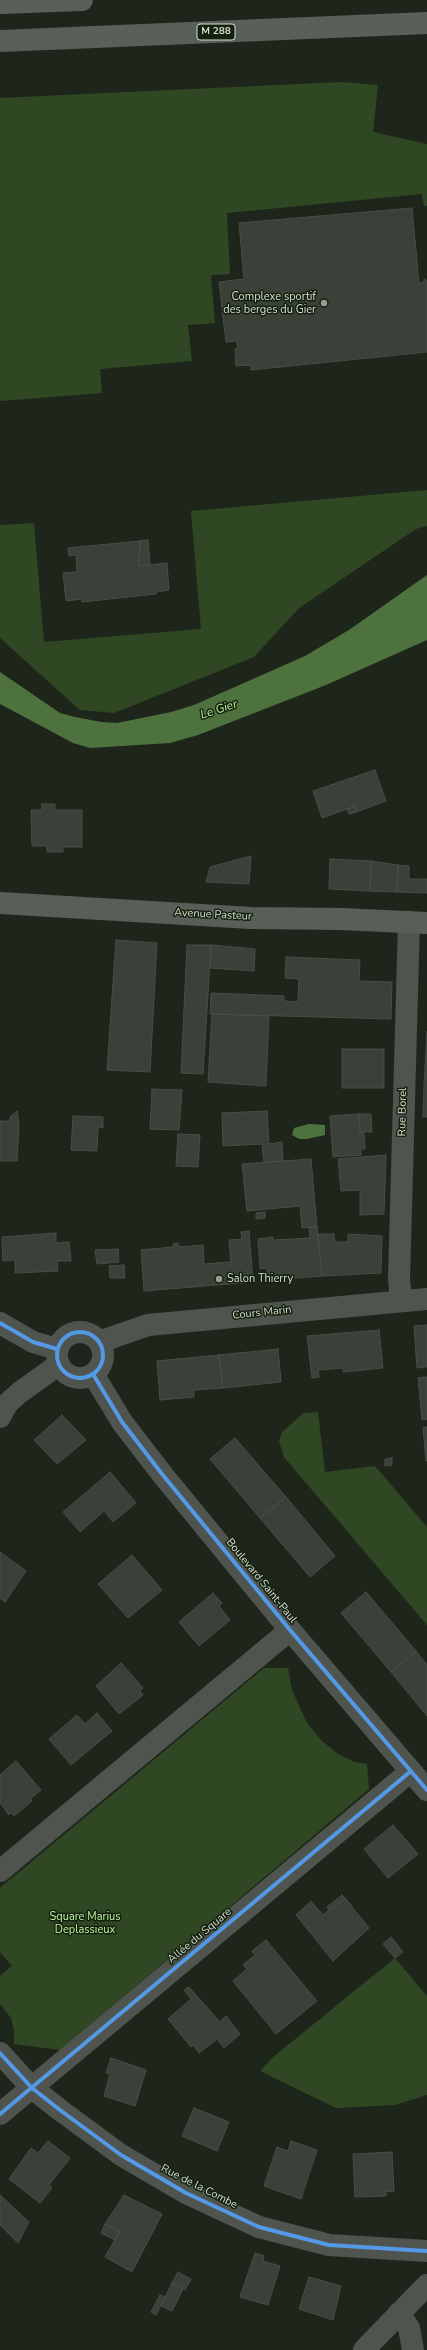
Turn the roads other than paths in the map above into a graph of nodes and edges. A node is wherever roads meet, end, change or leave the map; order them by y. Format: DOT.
graph roads {
  1 [pos="82,0"];
  2 [pos="0,3"];
  3 [pos="427,23"];
  4 [pos="0,41"];
  5 [pos="0,903"];
  6 [pos="418,922"];
  7 [pos="427,1299"];
  8 [pos="401,1301"];
  9 [pos="0,1323"];
  10 [pos="99,1342"];
  11 [pos="58,1357"];
  12 [pos="93,1374"];
  13 [pos="0,1418"];
  14 [pos="290,1630"];
  15 [pos="411,1771"];
  16 [pos="427,1790"];
  17 [pos="0,1871"];
  18 [pos="0,2054"];
  19 [pos="32,2088"];
  20 [pos="0,2114"];
  21 [pos="427,2251"];
  22 [pos="427,2285"];
  23 [pos="399,2313"];
  24 [pos="364,2350"];
  25 [pos="413,2350"];
  1 -- 2 [label="highway"];
  3 -- 4 [label="highway, M 288"];
  5 -- 6 [label="main road, Avenue Pasteur"];
  6 -- 8 [label="street, Rue Borel"];
  7 -- 8 [label="street, Cours Marin"];
  8 -- 10 [label="street, Cours Marin"];
  9 -- 11 [label="street"];
  10 -- 11 [label="street"];
  10 -- 12 [label="street"];
  11 -- 12 [label="street"];
  11 -- 13 [label="street"];
  12 -- 14 [label="street, Boulevard Saint-Paul"];
  14 -- 15 [label="street, Boulevard Saint-Paul"];
  14 -- 17 [label="street"];
  15 -- 16 [label="street, Boulevard Saint-Paul"];
  15 -- 19 [label="street, Allée du Square"];
  18 -- 19 [label="street, Rue de la Combe"];
  19 -- 20 [label="street, Allée du Square"];
  19 -- 21 [label="street, Rue de la Combe"];
  22 -- 23 [label="street"];
  23 -- 24 [label="street"];
  23 -- 25 [label="street"];
}
